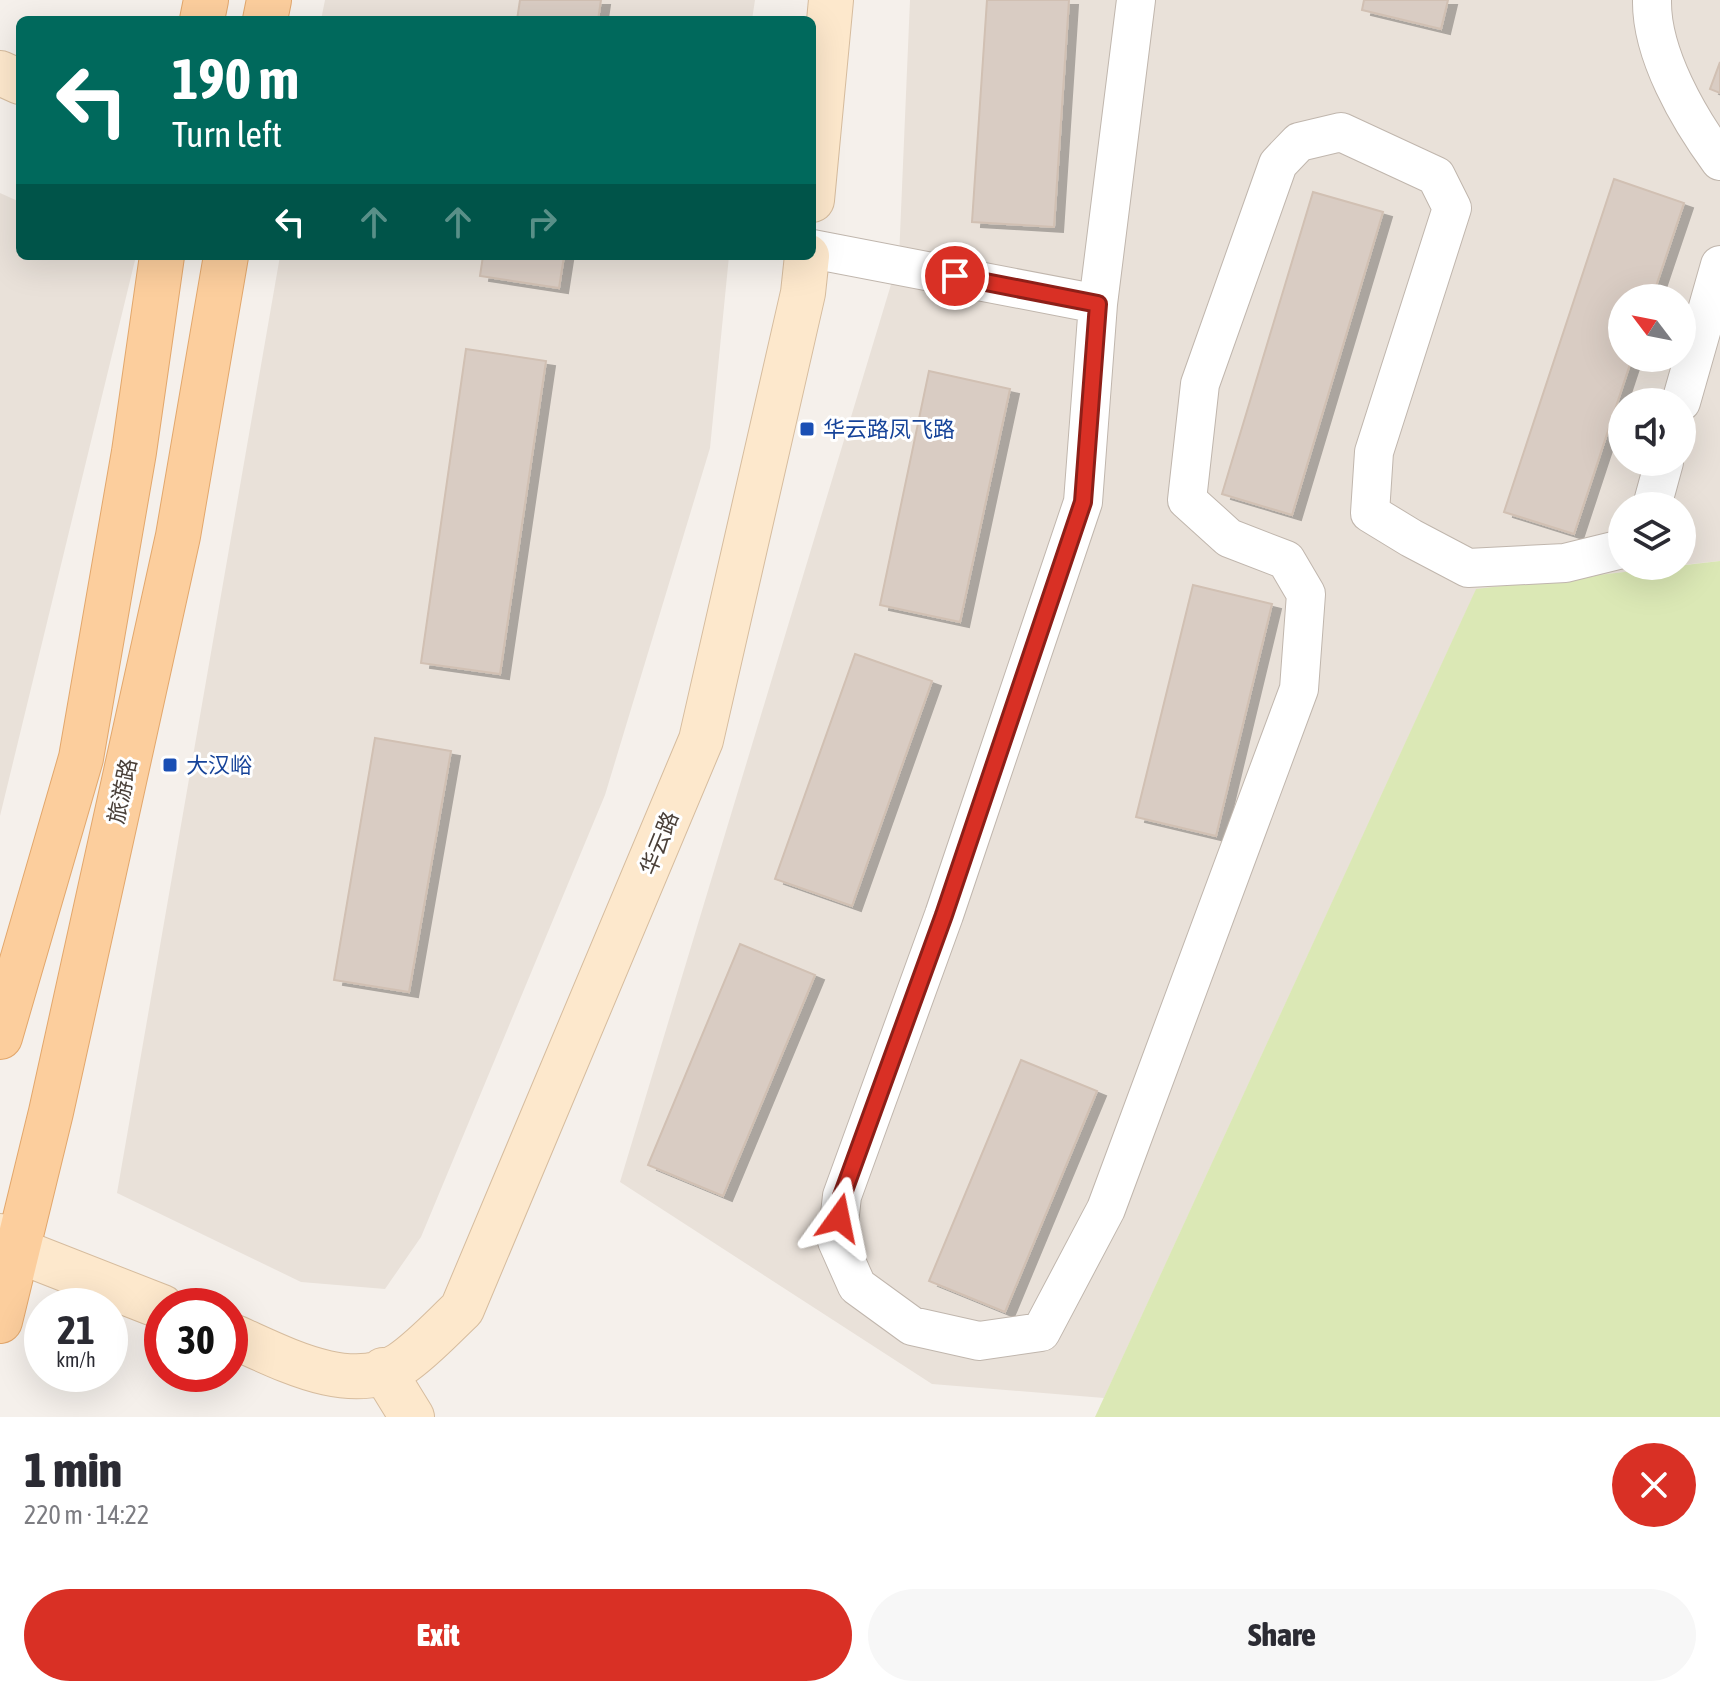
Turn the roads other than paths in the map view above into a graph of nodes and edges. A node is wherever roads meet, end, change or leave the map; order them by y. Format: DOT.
graph roads {
  1 [pos="831,0"];
  2 [pos="1136,0"];
  3 [pos="1652,0"];
  4 [pos="816,158"];
  5 [pos="1720,161"];
  6 [pos="816,250"];
  7 [pos="161,260"];
  8 [pos="225,260"];
  9 [pos="807,260"];
  10 [pos="1720,265"];
  11 [pos="1098,304"];
  12 [pos="1685,388"];
  13 [pos="1608,552"];
  14 [pos="0,1037"];
  15 [pos="10,1243"];
  16 [pos="144,1299"];
  17 [pos="0,1321"];
  18 [pos="248,1343"];
  19 [pos="383,1370"];
  20 [pos="412,1417"];
  1 -- 4 [label="street"];
  2 -- 11 [label="street"];
  3 -- 5 [label="street"];
  6 -- 11 [label="street"];
  7 -- 14 [label="main road"];
  8 -- 15 [label="main road, 旅游路"];
  9 -- 19 [label="street, 华云路"];
  10 -- 12 [label="street"];
  11 -- 13 [label="street"];
  15 -- 16 [label="street"];
  15 -- 17 [label="main road, 旅游路"];
  18 -- 19 [label="street, 华云路"];
  19 -- 20 [label="street"];
}
